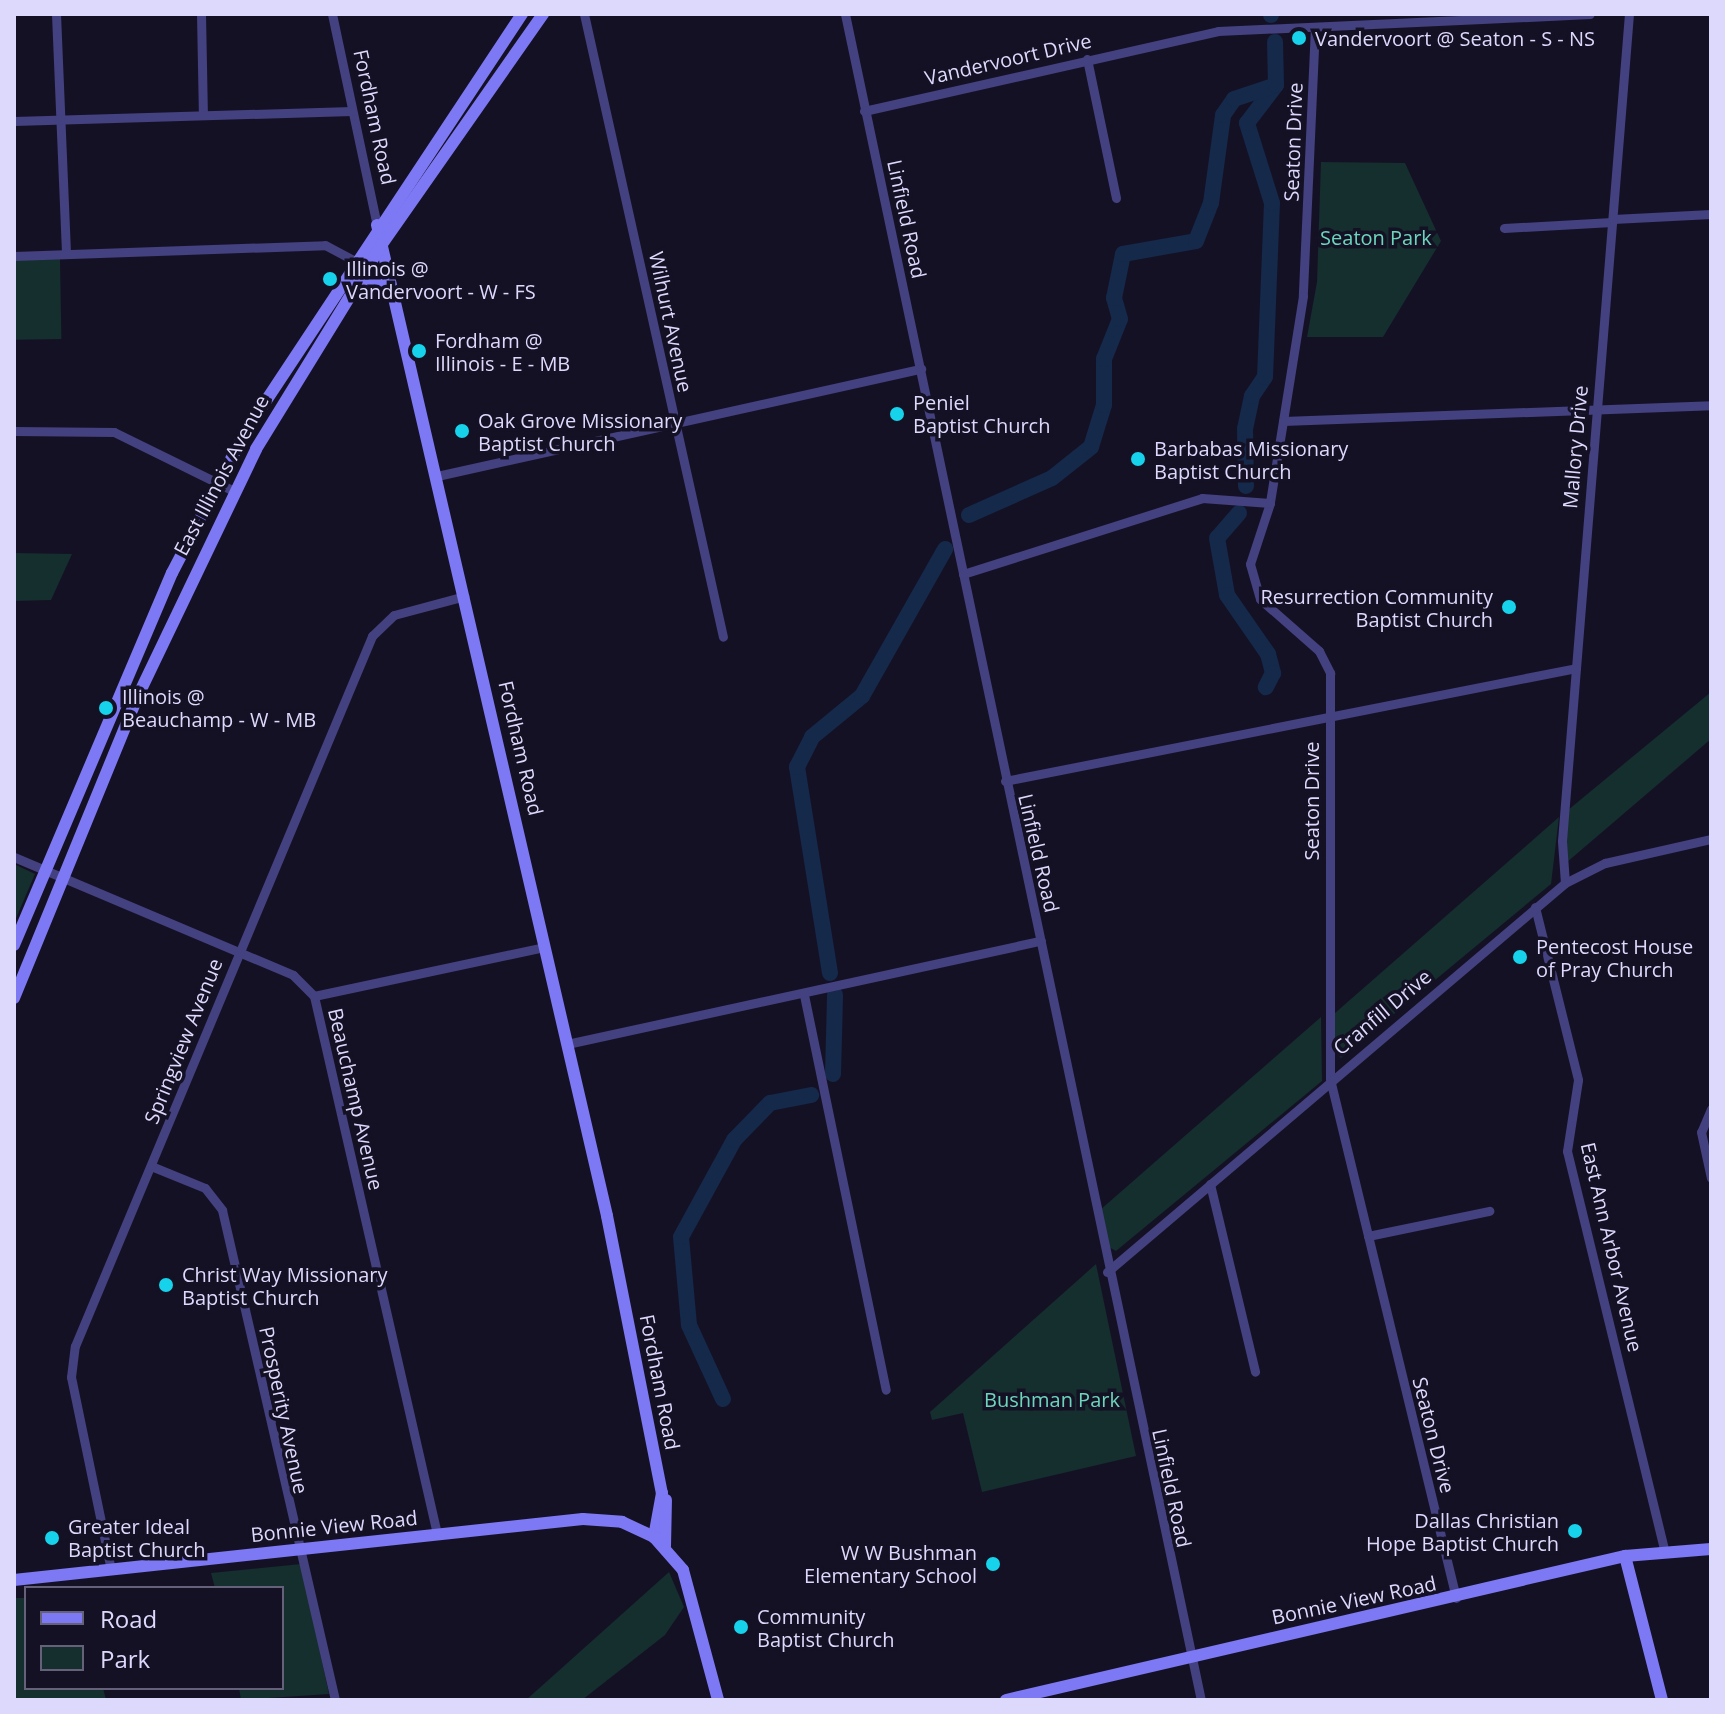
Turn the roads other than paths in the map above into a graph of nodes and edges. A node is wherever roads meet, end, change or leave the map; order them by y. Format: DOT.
graph roads {
  1 [pos="56,14"];
  2 [pos="201,14"];
  3 [pos="332,14"];
  4 [pos="522,14"];
  5 [pos="543,14"];
  6 [pos="584,14"];
  7 [pos="845,14"];
  8 [pos="1590,14"];
  9 [pos="1629,14"];
  10 [pos="1421,18"];
  11 [pos="1315,27"];
  12 [pos="1087,59"];
  13 [pos="352,111"];
  14 [pos="864,111"];
  15 [pos="203,114"];
  16 [pos="60,120"];
  17 [pos="14,121"];
  18 [pos="1116,198"];
  19 [pos="1711,214"];
  20 [pos="1612,221"];
  21 [pos="377,225"];
  22 [pos="1504,228"];
  23 [pos="382,244"];
  24 [pos="66,254"];
  25 [pos="14,256"];
  26 [pos="353,260"];
  27 [pos="355,286"];
  28 [pos="393,290"];
  29 [pos="284,365"];
  30 [pos="921,369"];
  31 [pos="298,374"];
  32 [pos="1711,405"];
  33 [pos="1596,410"];
  34 [pos="1283,421"];
  35 [pos="674,425"];
  36 [pos="14,431"];
  37 [pos="437,476"];
  38 [pos="219,481"];
  39 [pos="234,491"];
  40 [pos="1270,503"];
  41 [pos="963,574"];
  42 [pos="465,596"];
  43 [pos="723,637"];
  44 [pos="1576,668"];
  45 [pos="1329,718"];
  46 [pos="1005,781"];
  47 [pos="1711,839"];
  48 [pos="14,857"];
  49 [pos="45,870"];
  50 [pos="63,878"];
  51 [pos="1565,883"];
  52 [pos="1535,907"];
  53 [pos="1041,941"];
  54 [pos="14,945"];
  55 [pos="544,947"];
  56 [pos="239,951"];
  57 [pos="804,995"];
  58 [pos="314,996"];
  59 [pos="14,998"];
  60 [pos="567,1044"];
  61 [pos="1330,1079"];
  62 [pos="1707,1113"];
  63 [pos="151,1166"];
  64 [pos="1711,1178"];
  65 [pos="1210,1184"];
  66 [pos="1489,1211"];
  67 [pos="1368,1236"];
  68 [pos="1107,1272"];
  69 [pos="1255,1372"];
  70 [pos="886,1390"];
  71 [pos="437,1534"];
  72 [pos="659,1542"];
  73 [pos="1711,1549"];
  74 [pos="299,1550"];
  75 [pos="1664,1550"];
  76 [pos="1625,1556"];
  77 [pos="111,1570"];
  78 [pos="14,1580"];
  79 [pos="1456,1598"];
  80 [pos="1191,1657"];
  81 [pos="335,1700"];
  82 [pos="718,1700"];
  83 [pos="1006,1700"];
  84 [pos="1201,1700"];
  85 [pos="1662,1700"];
  1 -- 16 [label="street"];
  2 -- 15 [label="street"];
  3 -- 13 [label="street, Fordham Road"];
  4 -- 21 [label="street, East Illinois Avenue"];
  5 -- 23 [label="street, East Illinois Avenue"];
  6 -- 35 [label="street, Wilhurt Avenue"];
  7 -- 14 [label="street, Linfield Road"];
  8 -- 10 [label="street, Vandervoort Drive"];
  9 -- 20 [label="street, Mallory Drive"];
  10 -- 11 [label="street, Vandervoort Drive"];
  11 -- 12 [label="street, Vandervoort Drive"];
  11 -- 34 [label="street, Seaton Drive"];
  12 -- 14 [label="street, Vandervoort Drive"];
  12 -- 18 [label="street"];
  13 -- 15 [label="street"];
  13 -- 21 [label="street, Fordham Road"];
  14 -- 30 [label="street, Linfield Road"];
  15 -- 16 [label="street"];
  16 -- 17 [label="street"];
  16 -- 24 [label="street"];
  19 -- 20 [label="street"];
  20 -- 22 [label="street"];
  20 -- 33 [label="street, Mallory Drive"];
  21 -- 23 [label="street, Fordham Road"];
  21 -- 26 [label="street, East Illinois Avenue"];
  23 -- 27 [label="street, East Illinois Avenue"];
  23 -- 28 [label="street, Fordham Road"];
  24 -- 25 [label="street"];
  24 -- 26 [label="street"];
  26 -- 29 [label="street, East Illinois Avenue"];
  27 -- 28 [label="street"];
  27 -- 31 [label="street, East Illinois Avenue"];
  28 -- 37 [label="street, Fordham Road"];
  29 -- 31 [label="street"];
  29 -- 38 [label="street, East Illinois Avenue"];
  30 -- 35 [label="street"];
  30 -- 41 [label="street, Linfield Road"];
  31 -- 39 [label="street, East Illinois Avenue"];
  32 -- 33 [label="street"];
  33 -- 34 [label="street"];
  33 -- 44 [label="street, Mallory Drive"];
  34 -- 40 [label="street, Seaton Drive"];
  35 -- 37 [label="street"];
  35 -- 43 [label="street, Wilhurt Avenue"];
  36 -- 38 [label="street"];
  37 -- 42 [label="street, Fordham Road"];
  38 -- 39 [label="street"];
  38 -- 49 [label="street, East Illinois Avenue"];
  39 -- 50 [label="street, East Illinois Avenue"];
  40 -- 41 [label="street"];
  40 -- 45 [label="street, Seaton Drive"];
  41 -- 46 [label="street, Linfield Road"];
  42 -- 55 [label="street, Fordham Road"];
  42 -- 56 [label="street, Springview Avenue"];
  44 -- 45 [label="street"];
  44 -- 51 [label="street, Mallory Drive"];
  45 -- 46 [label="street"];
  45 -- 61 [label="street, Seaton Drive"];
  46 -- 53 [label="street, Linfield Road"];
  47 -- 51 [label="street, Cranfill Drive"];
  48 -- 49 [label="street, Beauchamp Avenue"];
  49 -- 50 [label="street, Beauchamp Avenue"];
  49 -- 54 [label="street, East Illinois Avenue"];
  50 -- 56 [label="street, Beauchamp Avenue"];
  50 -- 59 [label="street, East Illinois Avenue"];
  51 -- 52 [label="street, Cranfill Drive"];
  52 -- 61 [label="street, Cranfill Drive"];
  52 -- 75 [label="street, East Ann Arbor Avenue"];
  53 -- 57 [label="street"];
  53 -- 68 [label="street, Linfield Road"];
  55 -- 58 [label="street"];
  55 -- 60 [label="street, Fordham Road"];
  56 -- 58 [label="street, Beauchamp Avenue"];
  56 -- 63 [label="street, Springview Avenue"];
  57 -- 60 [label="street"];
  57 -- 70 [label="street"];
  58 -- 71 [label="street, Beauchamp Avenue"];
  60 -- 72 [label="street, Fordham Road"];
  61 -- 65 [label="street, Cranfill Drive"];
  61 -- 67 [label="street, Seaton Drive"];
  62 -- 64 [label="street"];
  63 -- 74 [label="street, Prosperity Avenue"];
  63 -- 77 [label="street, Springview Avenue"];
  65 -- 68 [label="street, Cranfill Drive"];
  65 -- 69 [label="street"];
  66 -- 67 [label="street"];
  67 -- 79 [label="street, Seaton Drive"];
  68 -- 80 [label="street, Linfield Road"];
  71 -- 72 [label="street, Bonnie View Road"];
  71 -- 74 [label="street, Bonnie View Road"];
  72 -- 82 [label="street"];
  73 -- 75 [label="street, Bonnie View Road"];
  74 -- 77 [label="street, Bonnie View Road"];
  74 -- 81 [label="street, Prosperity Avenue"];
  75 -- 76 [label="street, Bonnie View Road"];
  76 -- 79 [label="street, Bonnie View Road"];
  76 -- 85 [label="street"];
  77 -- 78 [label="street, Bonnie View Road"];
  79 -- 80 [label="street, Bonnie View Road"];
  80 -- 83 [label="street, Bonnie View Road"];
  80 -- 84 [label="street, Linfield Road"];
}
